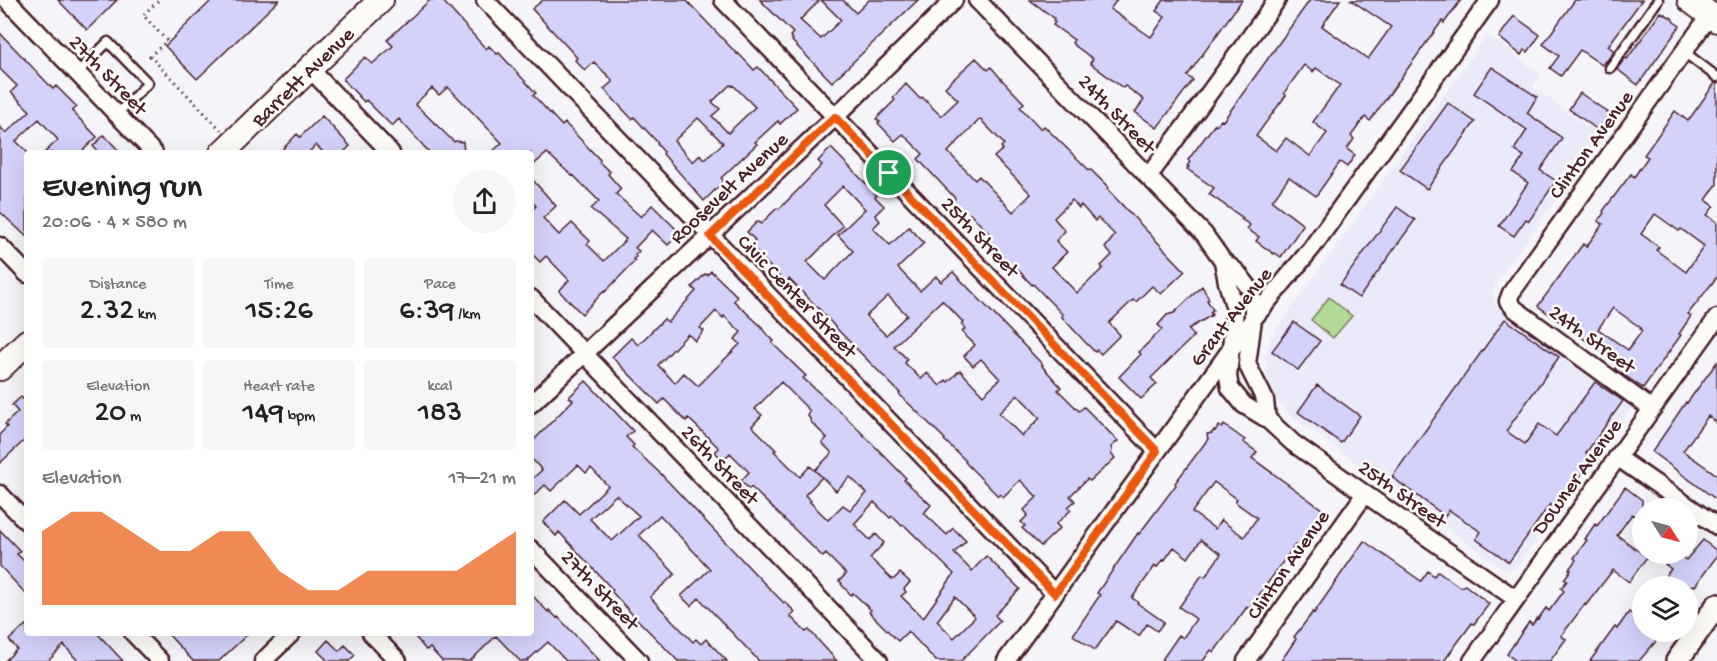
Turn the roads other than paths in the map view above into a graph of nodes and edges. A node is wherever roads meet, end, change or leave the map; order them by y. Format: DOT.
graph roads {
  1 [pos="7,0"];
  2 [pos="381,0"];
  3 [pos="485,0"];
  4 [pos="723,0"];
  5 [pos="954,0"];
  6 [pos="977,0"];
  7 [pos="1276,0"];
  8 [pos="1490,0"];
  9 [pos="1658,0"];
  10 [pos="1705,9"];
  11 [pos="1684,52"];
  12 [pos="309,68"];
  13 [pos="1610,68"];
  14 [pos="77,73"];
  15 [pos="1717,77"];
  16 [pos="117,114"];
  17 [pos="835,117"];
  18 [pos="227,148"];
  19 [pos="151,150"];
  20 [pos="388,150"];
  21 [pos="1148,177"];
  22 [pos="710,236"];
  23 [pos="0,246"];
  24 [pos="1223,261"];
  25 [pos="24,271"];
  26 [pos="534,301"];
  27 [pos="1508,301"];
  28 [pos="1717,318"];
  29 [pos="1253,320"];
  30 [pos="24,345"];
  31 [pos="1230,351"];
  32 [pos="584,354"];
  33 [pos="0,368"];
  34 [pos="534,402"];
  35 [pos="1652,410"];
  36 [pos="1267,419"];
  37 [pos="1157,451"];
  38 [pos="1617,457"];
  39 [pos="0,494"];
  40 [pos="1365,494"];
  41 [pos="24,519"];
  42 [pos="1717,526"];
  43 [pos="534,552"];
  44 [pos="1055,594"];
  45 [pos="1516,599"];
  46 [pos="1717,605"];
  47 [pos="136,636"];
  48 [pos="289,636"];
  49 [pos="374,636"];
  50 [pos="160,661"];
  51 [pos="263,661"];
  52 [pos="398,661"];
  53 [pos="639,661"];
  54 [pos="879,661"];
  55 [pos="1006,661"];
  56 [pos="1246,661"];
  57 [pos="1472,661"];
  58 [pos="1677,661"];
  1 -- 14 [label="street, 27th Street"];
  2 -- 12 [label="main road, Barrett Avenue"];
  3 -- 22 [label="street, Civic Center Street"];
  4 -- 17 [label="street, 25th Street"];
  5 -- 17 [label="street, Roosevelt Avenue"];
  6 -- 21 [label="street, 24th Street"];
  7 -- 21 [label="street"];
  8 -- 29 [label="street, Grant Avenue"];
  9 -- 13 [label="lane"];
  10 -- 11 [label="street, Clinton Avenue"];
  11 -- 15 [label="lane"];
  11 -- 27 [label="street, Clinton Avenue"];
  12 -- 18 [label="main road, Barrett Avenue"];
  12 -- 20 [label="street"];
  14 -- 16 [label="street, 27th Street"];
  14 -- 16 [label="lane"];
  16 -- 19 [label="street, 27th Street"];
  17 -- 22 [label="street, Roosevelt Avenue"];
  17 -- 37 [label="street, 25th Street"];
  21 -- 24 [label="street, 24th Street"];
  22 -- 32 [label="street, Roosevelt Avenue"];
  22 -- 44 [label="street, Civic Center Street"];
  23 -- 25 [label="street"];
  24 -- 29 [label="street, 24th Street"];
  24 -- 31 [label="street, 24th Street"];
  26 -- 32 [label="street, 26th Street"];
  27 -- 35 [label="street, 24th Street"];
  28 -- 35 [label="street, Downer Avenue"];
  29 -- 31 [label="street, Grant Avenue"];
  29 -- 36 [label="street"];
  30 -- 33 [label="main road"];
  31 -- 36 [label="street, 25th Street"];
  31 -- 37 [label="street, Grant Avenue"];
  32 -- 34 [label="street, Roosevelt Avenue"];
  32 -- 54 [label="street, 26th Street"];
  35 -- 38 [label="street, Downer Avenue"];
  36 -- 40 [label="street, 25th Street"];
  37 -- 44 [label="street, Grant Avenue"];
  38 -- 42 [label="street"];
  38 -- 45 [label="street, Downer Avenue"];
  39 -- 41 [label="street"];
  40 -- 45 [label="street, 25th Street"];
  40 -- 56 [label="street, Clinton Avenue"];
  43 -- 53 [label="street, 27th Street"];
  44 -- 55 [label="street, Grant Avenue"];
  45 -- 57 [label="street, Downer Avenue"];
  46 -- 58 [label="street"];
  47 -- 50 [label="street"];
  48 -- 51 [label="street"];
  49 -- 52 [label="street"];
}
